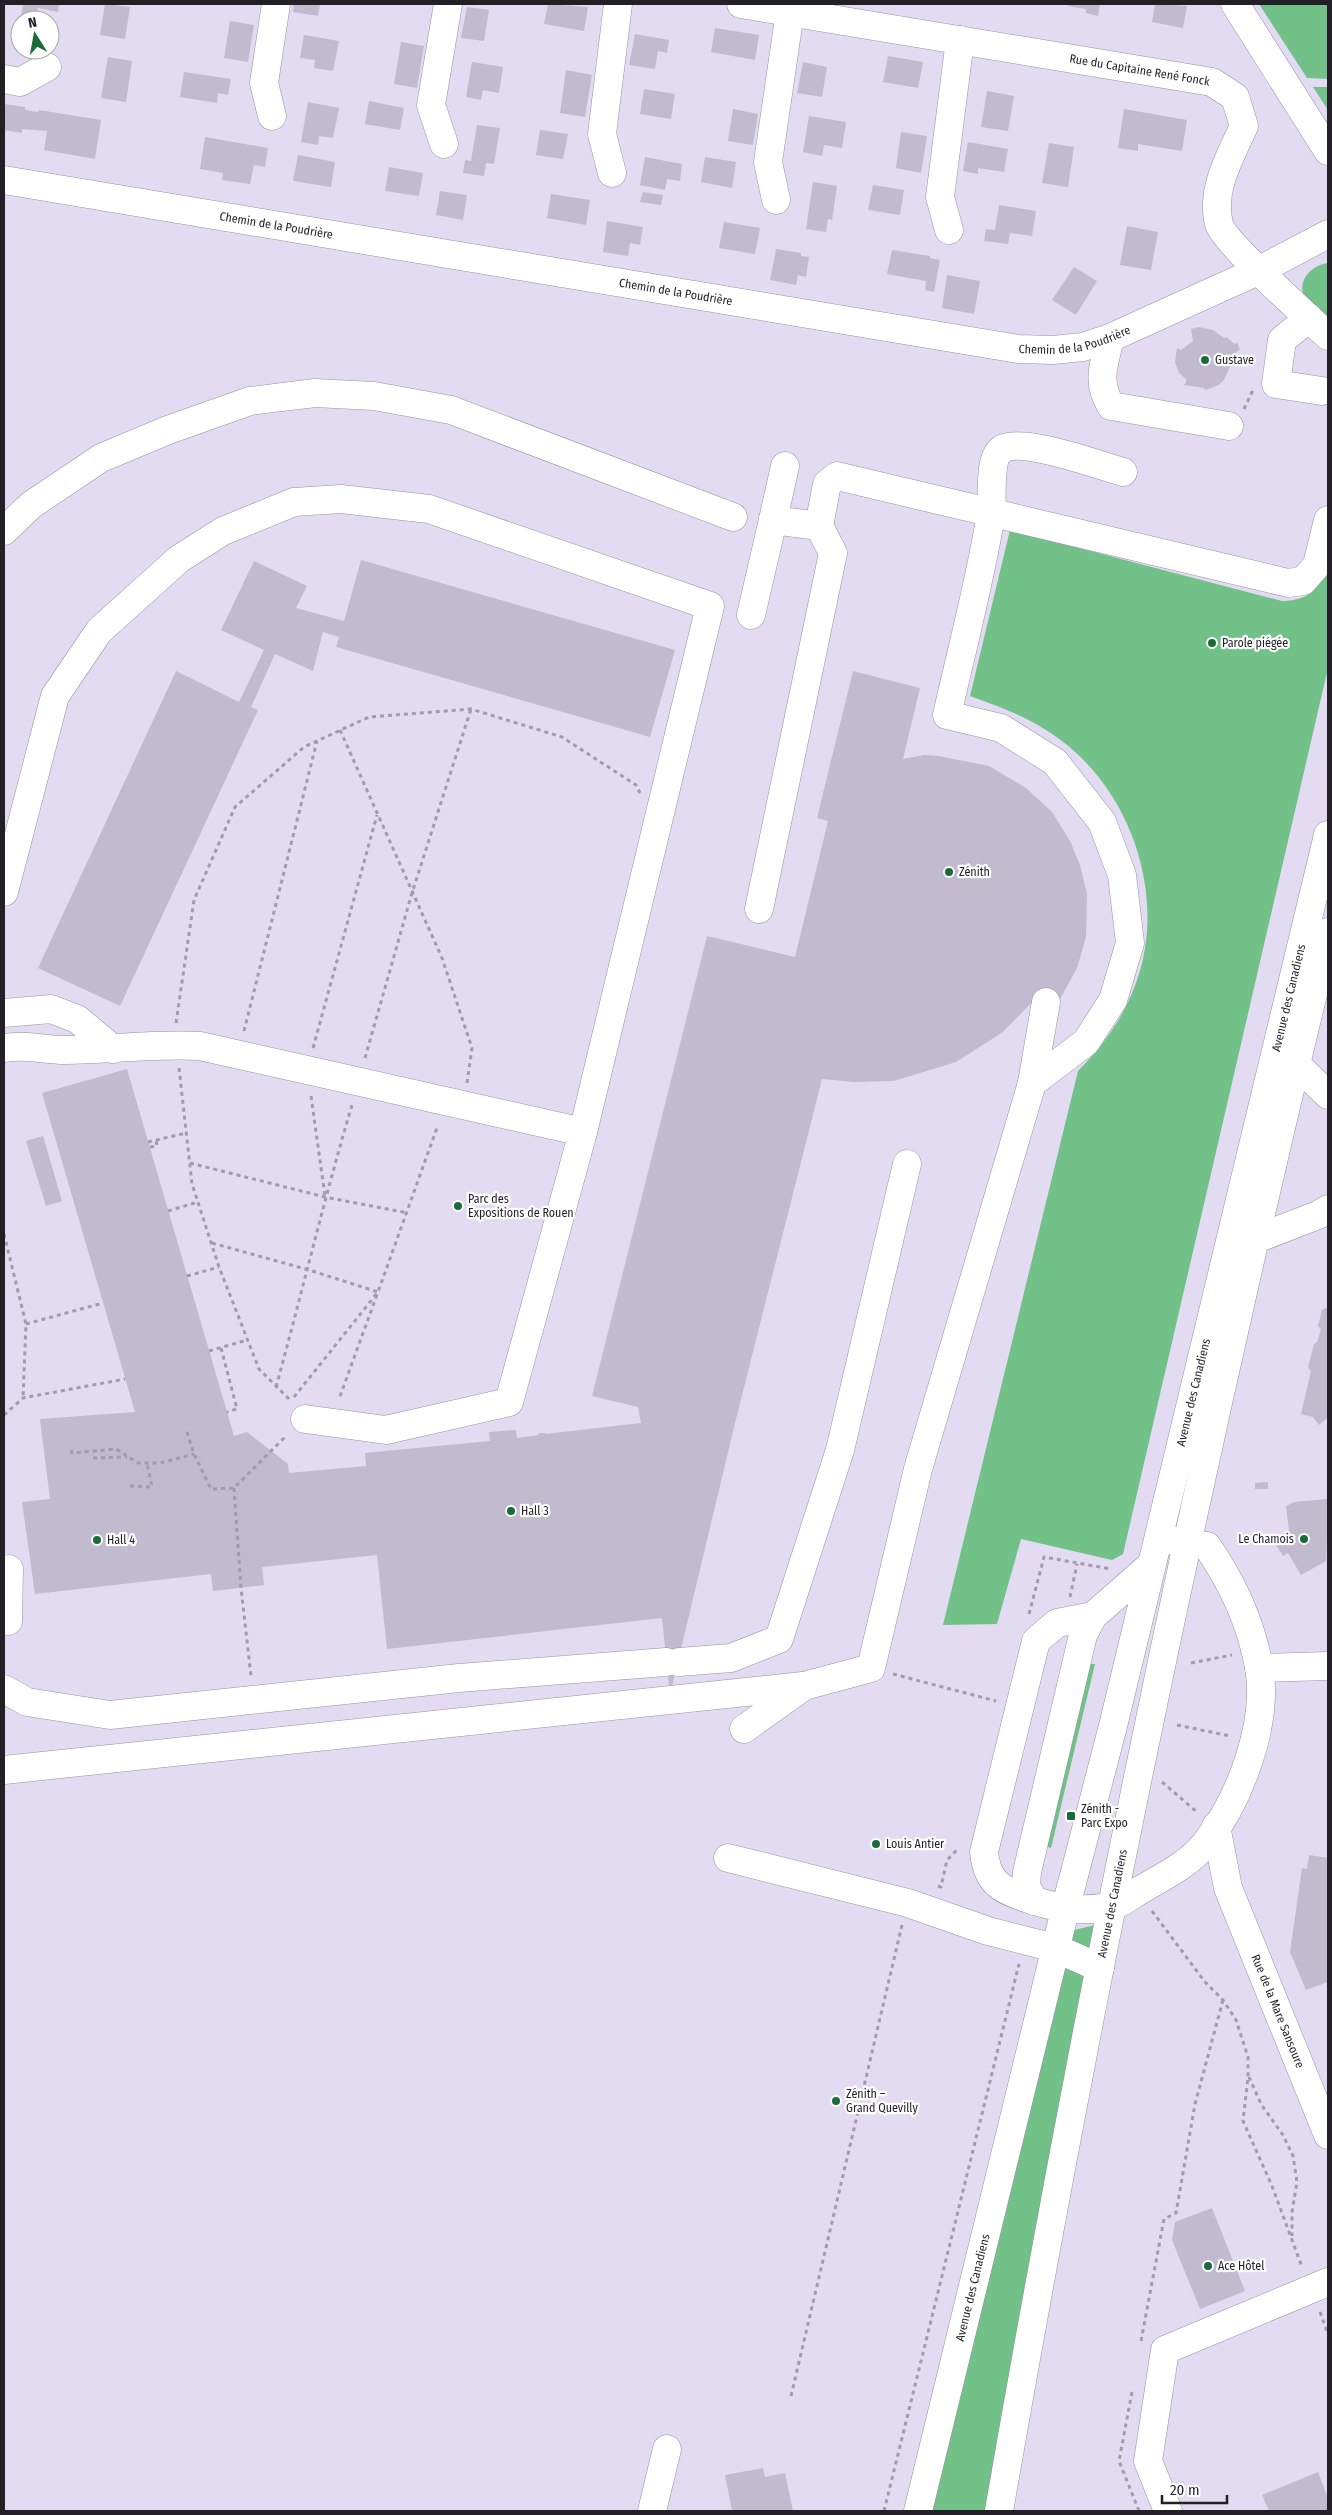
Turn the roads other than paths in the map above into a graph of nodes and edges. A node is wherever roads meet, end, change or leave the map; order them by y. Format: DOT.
graph roads {
  1 [pos="276,4"];
  2 [pos="448,4"];
  3 [pos="618,4"];
  4 [pos="741,4"];
  5 [pos="1235,4"];
  6 [pos="790,12"];
  7 [pos="960,40"];
  8 [pos="47,66"];
  9 [pos="4,79"];
  10 [pos="272,116"];
  11 [pos="444,144"];
  12 [pos="1328,150"];
  13 [pos="612,173"];
  14 [pos="4,180"];
  15 [pos="776,200"];
  16 [pos="949,230"];
  17 [pos="1328,234"];
  18 [pos="1260,270"];
  19 [pos="1309,318"];
  20 [pos="1328,336"];
  21 [pos="1110,338"];
  22 [pos="1322,392"];
  23 [pos="1228,426"];
  24 [pos="785,466"];
  25 [pos="1123,472"];
  26 [pos="991,513"];
  27 [pos="733,517"];
  28 [pos="773,520"];
  29 [pos="1328,520"];
  30 [pos="819,526"];
  31 [pos="4,531"];
  32 [pos="751,614"];
  33 [pos="1328,835"];
  34 [pos="4,892"];
  35 [pos="759,909"];
  36 [pos="1328,932"];
  37 [pos="1046,1002"];
  38 [pos="4,1013"];
  39 [pos="4,1048"];
  40 [pos="113,1049"];
  41 [pos="1296,1064"];
  42 [pos="1032,1083"];
  43 [pos="1328,1095"];
  44 [pos="583,1132"];
  45 [pos="907,1164"];
  46 [pos="1328,1209"];
  47 [pos="1256,1239"];
  48 [pos="309,1414"];
  49 [pos="1157,1538"];
  50 [pos="1189,1543"];
  51 [pos="1150,1566"];
  52 [pos="7,1579"];
  53 [pos="1093,1616"];
  54 [pos="4,1621"];
  55 [pos="1257,1660"];
  56 [pos="1328,1666"];
  57 [pos="804,1686"];
  58 [pos="4,1689"];
  59 [pos="744,1728"];
  60 [pos="4,1770"];
  61 [pos="1216,1826"];
  62 [pos="728,1858"];
  63 [pos="1182,1866"];
  64 [pos="1228,1888"];
  65 [pos="1034,1901"];
  66 [pos="1112,1906"];
  67 [pos="1065,1910"];
  68 [pos="1055,1948"];
  69 [pos="1100,1968"];
  70 [pos="1328,2135"];
  71 [pos="1319,2286"];
  72 [pos="666,2449"];
  73 [pos="652,2511"];
  74 [pos="918,2511"];
  75 [pos="999,2511"];
  76 [pos="1168,2511"];
  1 -- 10 [label="street"];
  2 -- 11 [label="street"];
  3 -- 13 [label="street"];
  4 -- 6 [label="street, Rue du Capitaine René Fonck"];
  5 -- 12 [label="street"];
  6 -- 7 [label="street, Rue du Capitaine René Fonck"];
  6 -- 15 [label="street"];
  7 -- 16 [label="street"];
  7 -- 18 [label="street, Rue du Capitaine René Fonck"];
  8 -- 9 [label="street"];
  14 -- 21 [label="street, Chemin de la Poudrière"];
  17 -- 18 [label="street, Chemin de la Poudrière"];
  18 -- 19 [label="street, Rue du Capitaine René Fonck"];
  18 -- 21 [label="street, Chemin de la Poudrière"];
  19 -- 20 [label="street, Rue du Capitaine René Fonck"];
  19 -- 22 [label="street"];
  21 -- 23 [label="street"];
  24 -- 28 [label="street"];
  25 -- 26 [label="street"];
  26 -- 29 [label="street"];
  26 -- 30 [label="street"];
  26 -- 42 [label="street"];
  27 -- 31 [label="street"];
  28 -- 30 [label="street"];
  28 -- 32 [label="street"];
  30 -- 35 [label="street"];
  33 -- 49 [label="street, Avenue des Canadiens"];
  34 -- 44 [label="street"];
  36 -- 41 [label="street, Avenue des Canadiens"];
  37 -- 42 [label="street"];
  38 -- 40 [label="street"];
  39 -- 40 [label="street"];
  40 -- 44 [label="street"];
  41 -- 43 [label="street"];
  41 -- 47 [label="street, Avenue des Canadiens"];
  42 -- 57 [label="street"];
  44 -- 48 [label="street"];
  45 -- 58 [label="street"];
  46 -- 47 [label="street"];
  47 -- 50 [label="street, Avenue des Canadiens"];
  49 -- 50 [label="street"];
  49 -- 51 [label="street, Avenue des Canadiens"];
  50 -- 55 [label="street"];
  50 -- 66 [label="street, Avenue des Canadiens"];
  51 -- 53 [label="street"];
  51 -- 67 [label="street, Avenue des Canadiens"];
  52 -- 54 [label="street"];
  53 -- 65 [label="street"];
  53 -- 65 [label="street"];
  55 -- 56 [label="street"];
  55 -- 61 [label="street"];
  57 -- 59 [label="street"];
  57 -- 60 [label="street"];
  61 -- 63 [label="street"];
  61 -- 64 [label="street, Rue de la Mare Sansoure"];
  62 -- 68 [label="street"];
  63 -- 64 [label="street"];
  63 -- 66 [label="street"];
  64 -- 70 [label="street, Rue de la Mare Sansoure"];
  65 -- 67 [label="street"];
  66 -- 67 [label="street"];
  66 -- 69 [label="street, Avenue des Canadiens"];
  67 -- 68 [label="street, Avenue des Canadiens"];
  68 -- 69 [label="street, Avenue des Canadiens"];
  68 -- 74 [label="street, Avenue des Canadiens"];
  69 -- 75 [label="street, Avenue des Canadiens"];
  71 -- 76 [label="street"];
  72 -- 73 [label="street"];
}
